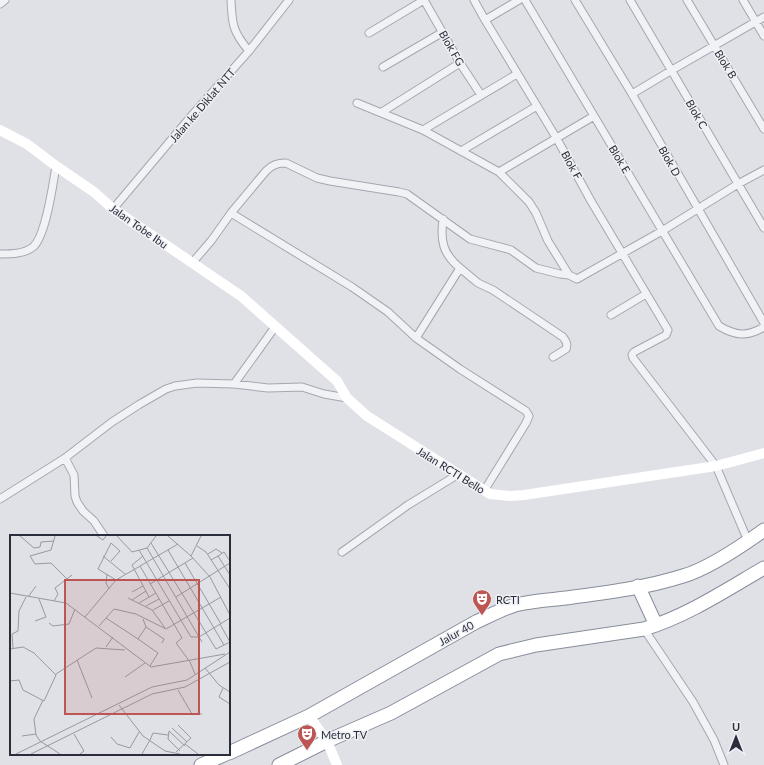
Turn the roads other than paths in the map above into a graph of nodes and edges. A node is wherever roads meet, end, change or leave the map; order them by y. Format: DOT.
graph roads {
  1 [pos="6,0"];
  2 [pos="231,0"];
  3 [pos="290,0"];
  4 [pos="424,0"];
  5 [pos="474,0"];
  6 [pos="519,0"];
  7 [pos="525,0"];
  8 [pos="574,0"];
  9 [pos="630,0"];
  10 [pos="687,0"];
  11 [pos="743,0"];
  12 [pos="0,4"];
  13 [pos="764,17"];
  14 [pos="485,20"];
  15 [pos="756,22"];
  16 [pos="443,32"];
  17 [pos="369,33"];
  18 [pos="764,36"];
  19 [pos="714,45"];
  20 [pos="249,52"];
  21 [pos="460,64"];
  22 [pos="383,66"];
  23 [pos="672,70"];
  24 [pos="517,74"];
  25 [pos="632,94"];
  26 [pos="481,95"];
  27 [pos="357,103"];
  28 [pos="538,106"];
  29 [pos="382,112"];
  30 [pos="594,116"];
  31 [pos="764,129"];
  32 [pos="0,130"];
  33 [pos="423,130"];
  34 [pos="557,139"];
  35 [pos="461,151"];
  36 [pos="56,166"];
  37 [pos="764,170"];
  38 [pos="499,172"];
  39 [pos="738,184"];
  40 [pos="112,209"];
  41 [pos="698,209"];
  42 [pos="231,213"];
  43 [pos="443,219"];
  44 [pos="764,228"];
  45 [pos="662,231"];
  46 [pos="622,253"];
  47 [pos="0,254"];
  48 [pos="192,263"];
  49 [pos="460,268"];
  50 [pos="569,275"];
  51 [pos="646,294"];
  52 [pos="612,315"];
  53 [pos="764,323"];
  54 [pos="275,327"];
  55 [pos="764,327"];
  56 [pos="416,338"];
  57 [pos="553,357"];
  58 [pos="234,384"];
  59 [pos="347,398"];
  60 [pos="764,453"];
  61 [pos="65,458"];
  62 [pos="716,466"];
  63 [pos="457,475"];
  64 [pos="484,491"];
  65 [pos="0,499"];
  66 [pos="764,530"];
  67 [pos="103,535"];
  68 [pos="748,542"];
  69 [pos="342,552"];
  70 [pos="764,568"];
  71 [pos="638,586"];
  72 [pos="650,627"];
  73 [pos="309,716"];
  74 [pos="327,741"];
  75 [pos="230,752"];
  76 [pos="224,755"];
  77 [pos="201,765"];
  78 [pos="279,765"];
  79 [pos="337,765"];
  80 [pos="724,765"];
  1 -- 12 [label="street"];
  2 -- 20 [label="street"];
  3 -- 20 [label="street, Jalan ke Diklat NTT"];
  4 -- 16 [label="street, Blok FG"];
  4 -- 17 [label="street"];
  5 -- 14 [label="street, Blok F"];
  6 -- 14 [label="street"];
  7 -- 30 [label="street, Blok E"];
  8 -- 25 [label="street, Blok D"];
  9 -- 23 [label="street, Blok C"];
  10 -- 19 [label="street, Blok B"];
  11 -- 15 [label="street"];
  13 -- 15 [label="street"];
  14 -- 24 [label="street, Blok F"];
  15 -- 18 [label="street"];
  15 -- 19 [label="street"];
  16 -- 21 [label="street, Blok FG"];
  16 -- 22 [label="street"];
  19 -- 23 [label="street"];
  19 -- 31 [label="street, Blok B"];
  20 -- 40 [label="street, Jalan ke Diklat NTT"];
  21 -- 26 [label="street, Blok FG"];
  21 -- 29 [label="street"];
  23 -- 25 [label="street"];
  23 -- 39 [label="street, Blok C"];
  24 -- 26 [label="street"];
  24 -- 28 [label="street, Blok F"];
  25 -- 41 [label="street, Blok D"];
  26 -- 33 [label="street"];
  27 -- 29 [label="street"];
  28 -- 34 [label="street, Blok F"];
  28 -- 35 [label="street"];
  29 -- 33 [label="street"];
  30 -- 34 [label="street"];
  30 -- 45 [label="street, Blok E"];
  32 -- 36 [label="street, Jalan Tobe Ibu"];
  33 -- 35 [label="street"];
  34 -- 38 [label="street"];
  34 -- 46 [label="street, Blok F"];
  35 -- 38 [label="street"];
  36 -- 40 [label="street, Jalan Tobe Ibu"];
  36 -- 47 [label="street"];
  37 -- 39 [label="street"];
  38 -- 50 [label="street"];
  39 -- 41 [label="street"];
  39 -- 44 [label="street, Blok C"];
  40 -- 48 [label="street, Jalan Tobe Ibu"];
  41 -- 45 [label="street"];
  41 -- 53 [label="street, Blok D"];
  42 -- 43 [label="street"];
  42 -- 48 [label="street"];
  42 -- 56 [label="street"];
  43 -- 49 [label="street"];
  43 -- 50 [label="street"];
  45 -- 46 [label="street"];
  45 -- 55 [label="street, Blok E"];
  46 -- 50 [label="street"];
  46 -- 51 [label="street, Blok F"];
  48 -- 54 [label="street, Jalan Tobe Ibu"];
  49 -- 56 [label="street"];
  49 -- 57 [label="street"];
  51 -- 52 [label="street"];
  51 -- 62 [label="street, Blok F"];
  54 -- 58 [label="street"];
  54 -- 59 [label="street, Jalan RCTI Bello"];
  56 -- 64 [label="street"];
  58 -- 59 [label="street"];
  58 -- 61 [label="street"];
  59 -- 63 [label="street, Jalan RCTI Bello"];
  60 -- 62 [label="street, Jalan RCTI Bello"];
  61 -- 65 [label="street"];
  61 -- 67 [label="street"];
  62 -- 64 [label="street, Jalan RCTI Bello"];
  62 -- 68 [label="street"];
  63 -- 64 [label="street, Jalan RCTI Bello"];
  63 -- 69 [label="street"];
  66 -- 68 [label="highway, Jalur 40"];
  68 -- 71 [label="highway, Jalur 40"];
  70 -- 72 [label="highway"];
  71 -- 72 [label="highway"];
  71 -- 73 [label="highway, Jalur 40"];
  72 -- 74 [label="highway"];
  72 -- 80 [label="street"];
  73 -- 74 [label="street"];
  73 -- 75 [label="highway, Jalur 40"];
  74 -- 78 [label="highway"];
  74 -- 79 [label="street"];
  76 -- 77 [label="highway, Jalur 40"];
}
